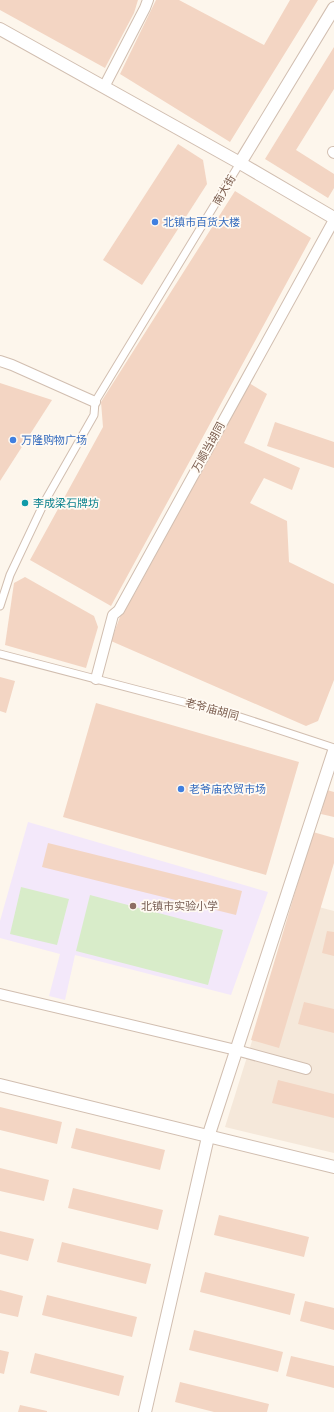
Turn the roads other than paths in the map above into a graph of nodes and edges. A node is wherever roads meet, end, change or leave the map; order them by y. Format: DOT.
graph roads {
  1 [pos="148,0"];
  2 [pos="334,8"];
  3 [pos="0,29"];
  4 [pos="104,87"];
  5 [pos="240,163"];
  6 [pos="334,219"];
  7 [pos="0,361"];
  8 [pos="95,402"];
  9 [pos="0,606"];
  10 [pos="0,654"];
  11 [pos="91,678"];
  12 [pos="334,748"];
  13 [pos="334,751"];
  14 [pos="0,994"];
  15 [pos="236,1050"];
  16 [pos="306,1069"];
  17 [pos="0,1085"];
  18 [pos="208,1137"];
  19 [pos="334,1167"];
  20 [pos="145,1412"];
  1 -- 4 [label="street"];
  2 -- 5 [label="street, 南大街"];
  3 -- 4 [label="street"];
  4 -- 5 [label="street"];
  5 -- 6 [label="street"];
  5 -- 8 [label="street, 南大街"];
  6 -- 11 [label="street, 万顺当胡同"];
  7 -- 8 [label="street"];
  8 -- 9 [label="street, 南大街"];
  10 -- 11 [label="street, 老爷庙胡同"];
  11 -- 12 [label="street, 老爷庙胡同"];
  13 -- 15 [label="street"];
  14 -- 15 [label="street"];
  15 -- 16 [label="street"];
  15 -- 18 [label="street"];
  17 -- 18 [label="street"];
  18 -- 19 [label="street"];
  18 -- 20 [label="street"];
}
